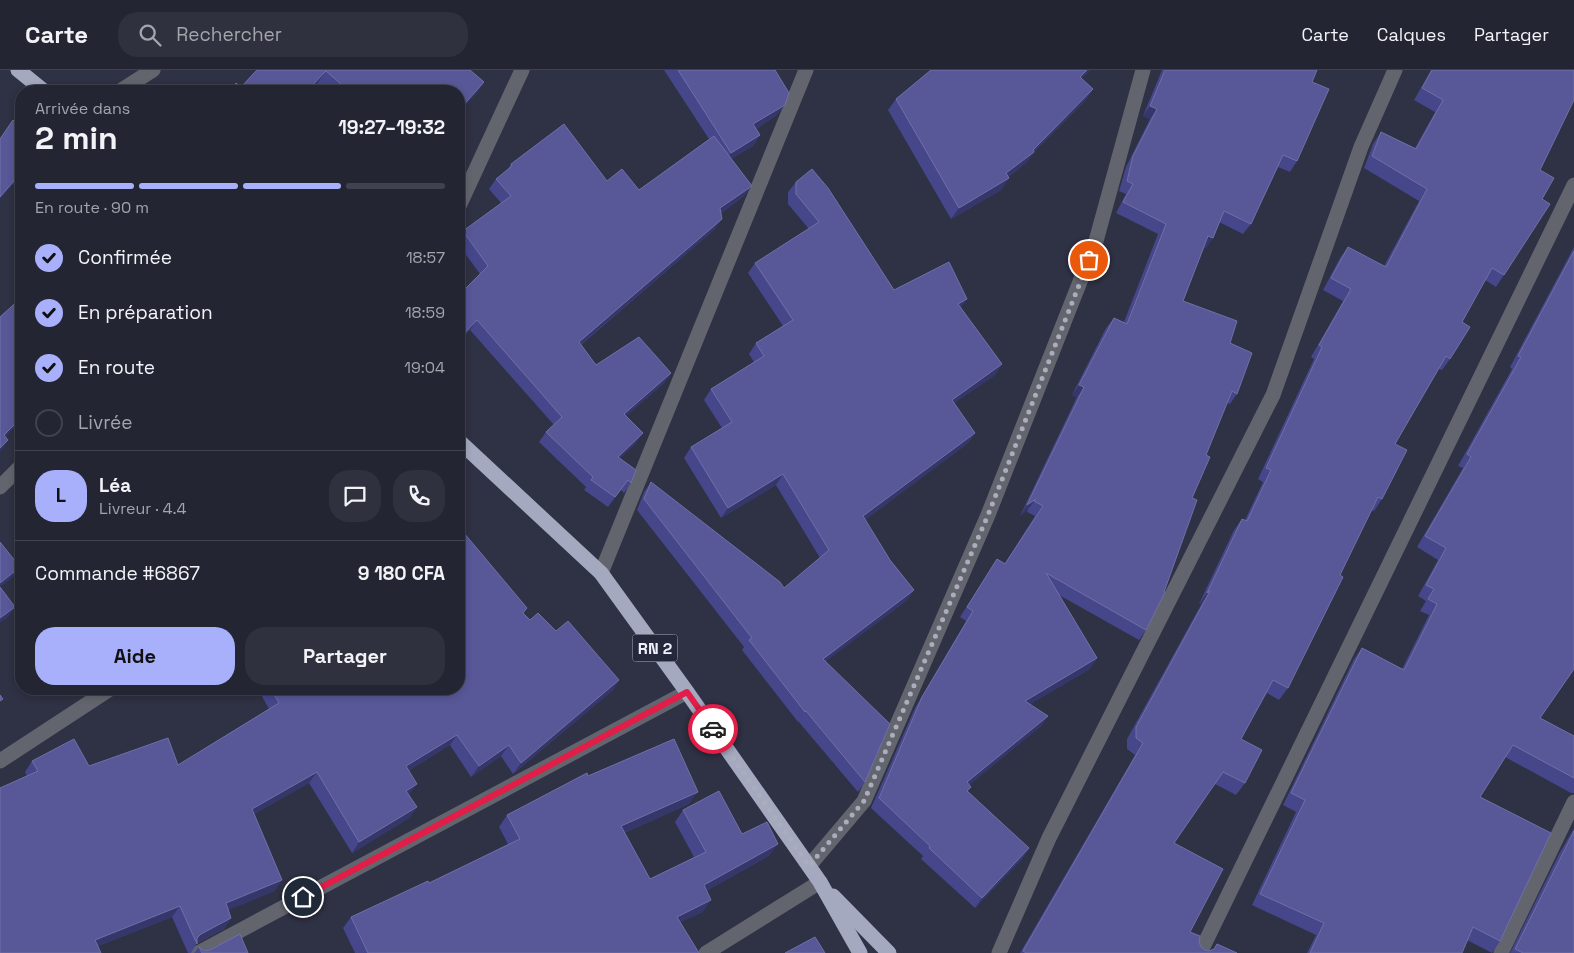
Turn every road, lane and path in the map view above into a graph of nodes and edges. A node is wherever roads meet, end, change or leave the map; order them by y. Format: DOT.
graph roads {
  1 [pos="18,70"];
  2 [pos="153,70"];
  3 [pos="522,70"];
  4 [pos="806,70"];
  5 [pos="1143,70"];
  6 [pos="1395,70"];
  7 [pos="37,85"];
  8 [pos="129,85"];
  9 [pos="1574,185"];
  10 [pos="465,193"];
  11 [pos="465,447"];
  12 [pos="15,472"];
  13 [pos="0,487"];
  14 [pos="601,573"];
  15 [pos="687,692"];
  16 [pos="101,695"];
  17 [pos="0,761"];
  18 [pos="1574,802"];
  19 [pos="809,866"];
  20 [pos="820,882"];
  21 [pos="198,953"];
  22 [pos="706,953"];
  23 [pos="860,953"];
  24 [pos="889,953"];
  25 [pos="999,953"];
  26 [pos="1200,953"];
  27 [pos="1501,953"];
  1 -- 7 [label="highway"];
  2 -- 8 [label="street"];
  3 -- 10 [label="street"];
  4 -- 14 [label="street"];
  5 -- 19 [label="street"];
  6 -- 25 [label="street"];
  9 -- 26 [label="street"];
  11 -- 14 [label="highway, RN 2"];
  12 -- 13 [label="street"];
  14 -- 15 [label="highway, RN 2"];
  15 -- 19 [label="highway, RN 2"];
  15 -- 21 [label="street"];
  16 -- 17 [label="street"];
  18 -- 27 [label="street"];
  19 -- 20 [label="highway, RN 2"];
  20 -- 22 [label="street"];
  20 -- 23 [label="highway, RN 2"];
  20 -- 24 [label="highway, RN 2"];
}
